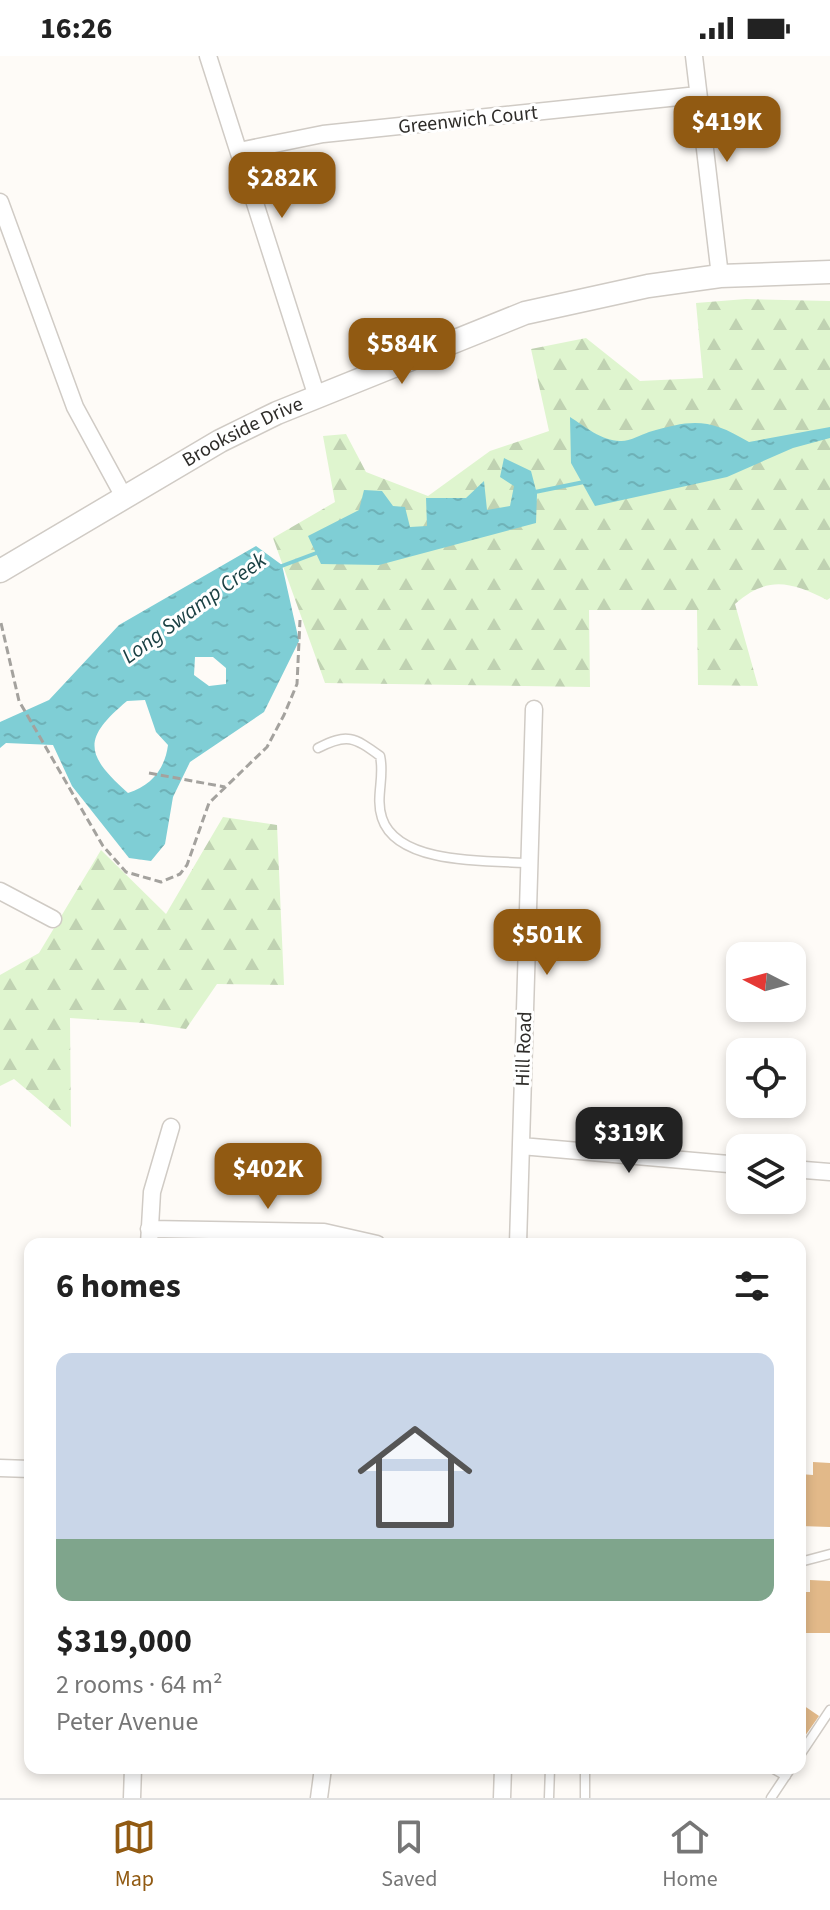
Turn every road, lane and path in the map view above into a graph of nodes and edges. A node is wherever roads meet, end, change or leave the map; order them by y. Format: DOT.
graph roads {
  1 [pos="208,56"];
  2 [pos="694,56"];
  3 [pos="698,95"];
  4 [pos="239,151"];
  5 [pos="0,202"];
  6 [pos="830,272"];
  7 [pos="720,276"];
  8 [pos="317,397"];
  9 [pos="124,497"];
  10 [pos="0,571"];
  11 [pos="300,620"];
  12 [pos="1,623"];
  13 [pos="534,709"];
  14 [pos="318,748"];
  15 [pos="149,773"];
  16 [pos="225,787"];
  17 [pos="530,863"];
  18 [pos="0,891"];
  19 [pos="53,919"];
  20 [pos="171,1127"];
  21 [pos="521,1146"];
  22 [pos="726,1164"];
  23 [pos="806,1170"];
  24 [pos="830,1172"];
  25 [pos="149,1237"];
  26 [pos="350,1238"];
  27 [pos="518,1238"];
  28 [pos="0,1468"];
  29 [pos="24,1469"];
  30 [pos="830,1554"];
  31 [pos="806,1560"];
  32 [pos="830,1710"];
  33 [pos="806,1746"];
  34 [pos="133,1774"];
  35 [pos="322,1774"];
  36 [pos="503,1774"];
  37 [pos="550,1774"];
  38 [pos="585,1774"];
  39 [pos="787,1774"];
  40 [pos="132,1798"];
  41 [pos="319,1798"];
  42 [pos="502,1798"];
  43 [pos="549,1798"];
  44 [pos="585,1798"];
  45 [pos="771,1798"];
  1 -- 4 [label="street"];
  2 -- 3 [label="street"];
  3 -- 4 [label="street, Greenwich Court"];
  3 -- 7 [label="street"];
  4 -- 8 [label="street"];
  5 -- 9 [label="street"];
  6 -- 7 [label="street, Brookside Drive"];
  7 -- 8 [label="street, Brookside Drive"];
  8 -- 9 [label="street, Brookside Drive"];
  9 -- 10 [label="street, Brookside Drive"];
  11 -- 16 [label="path"];
  12 -- 16 [label="path"];
  13 -- 17 [label="street, Hill Road"];
  14 -- 17 [label="lane"];
  15 -- 16 [label="path"];
  17 -- 21 [label="street, Hill Road"];
  18 -- 19 [label="street"];
  20 -- 25 [label="street"];
  21 -- 22 [label="street"];
  21 -- 27 [label="street, Hill Road"];
  23 -- 24 [label="street"];
  25 -- 26 [label="street"];
  28 -- 29 [label="street"];
  30 -- 31 [label="lane"];
  32 -- 33 [label="lane"];
  34 -- 40 [label="street"];
  35 -- 41 [label="street"];
  36 -- 42 [label="street"];
  37 -- 43 [label="lane"];
  38 -- 44 [label="lane"];
  39 -- 45 [label="lane"];
}
